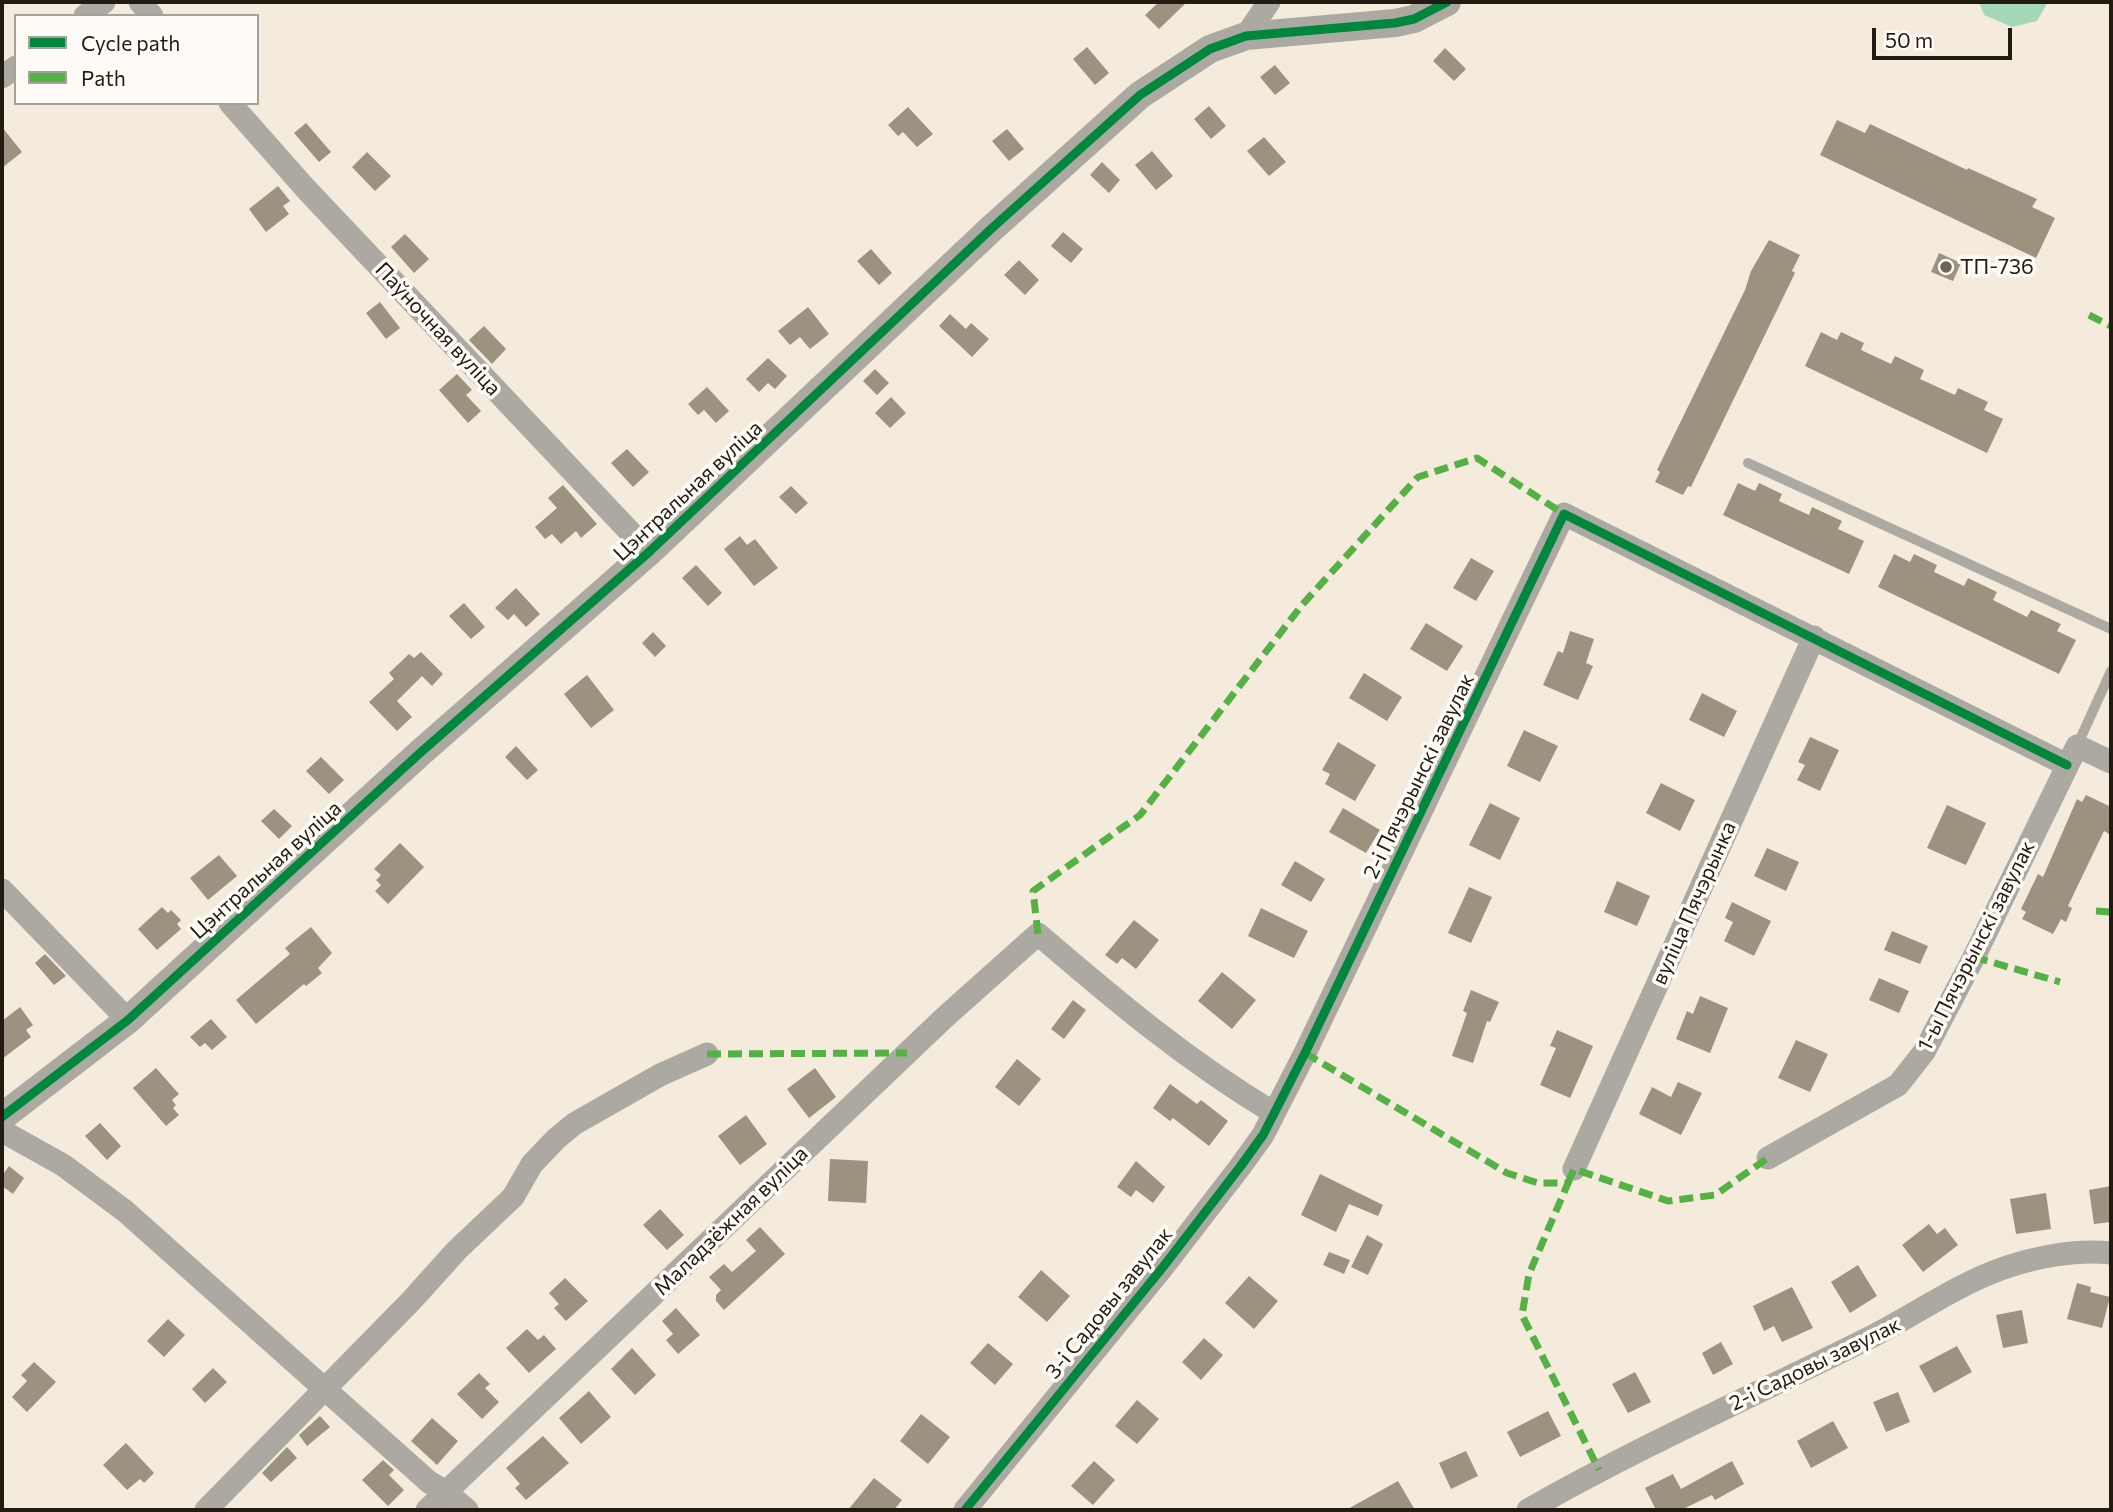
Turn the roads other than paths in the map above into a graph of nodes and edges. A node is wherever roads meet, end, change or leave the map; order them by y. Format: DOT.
graph roads {
  1 [pos="104,2"];
  2 [pos="1269,2"];
  3 [pos="1447,2"];
  4 [pos="88,14"];
  5 [pos="1246,36"];
  6 [pos="232,105"];
  7 [pos="1748,463"];
  8 [pos="649,552"];
  9 [pos="2111,629"];
  10 [pos="1814,637"];
  11 [pos="2111,671"];
  12 [pos="2072,755"];
  13 [pos="2111,762"];
  14 [pos="2,891"];
  15 [pos="128,1020"];
  16 [pos="707,1054"];
  17 [pos="1274,1114"];
  18 [pos="2,1117"];
  19 [pos="2,1131"];
  20 [pos="1768,1158"];
  21 [pos="1574,1169"];
  22 [pos="2111,1253"];
  23 [pos="324,1390"];
  24 [pos="446,1492"];
  25 [pos="206,1510"];
  26 [pos="427,1510"];
  27 [pos="467,1510"];
  28 [pos="965,1510"];
  29 [pos="1528,1510"];
  1 -- 4 [label="street"];
  2 -- 5 [label="street"];
  3 -- 5 [label="street, Цэнтральная вуліца"];
  5 -- 8 [label="street, Цэнтральная вуліца"];
  6 -- 8 [label="street, Паўночная вуліца"];
  7 -- 9 [label="lane"];
  8 -- 15 [label="street, Цэнтральная вуліца"];
  10 -- 12 [label="street"];
  10 -- 17 [label="street, 2-і Пячэрынскі завулак"];
  10 -- 21 [label="street, вуліца Пячэрынка"];
  11 -- 12 [label="lane"];
  12 -- 13 [label="street"];
  12 -- 20 [label="street, 1-ы Пячэрынскі завулак"];
  14 -- 15 [label="street"];
  15 -- 18 [label="street, Цэнтральная вуліца"];
  16 -- 23 [label="street"];
  17 -- 24 [label="street, Маладзёжная вуліца"];
  17 -- 28 [label="street, 3-і Садовы завулак"];
  19 -- 23 [label="street"];
  22 -- 29 [label="street, 2-і Садовы завулак"];
  23 -- 24 [label="street"];
  23 -- 25 [label="street"];
  24 -- 26 [label="street, Маладзёжная вуліца"];
  24 -- 27 [label="street"];
}
